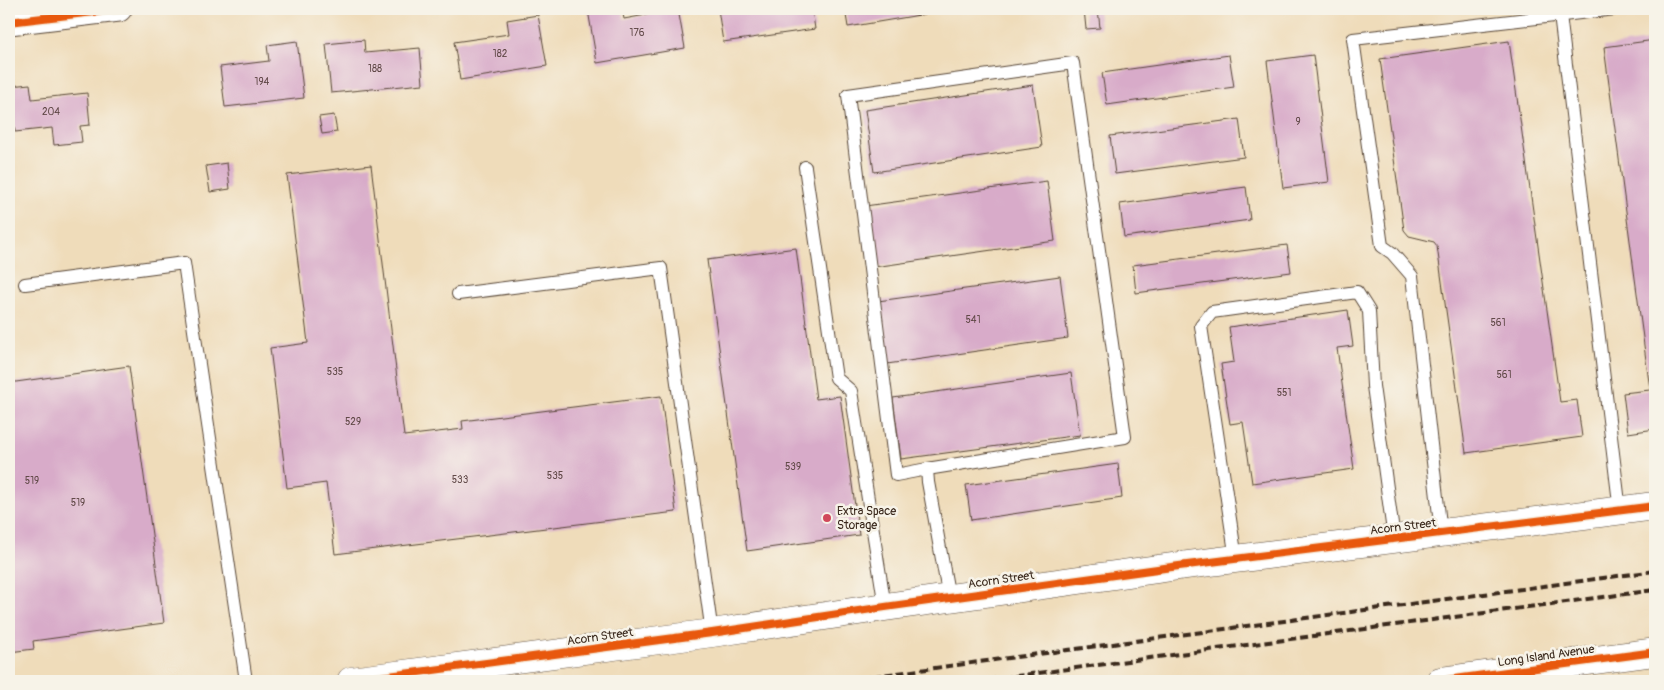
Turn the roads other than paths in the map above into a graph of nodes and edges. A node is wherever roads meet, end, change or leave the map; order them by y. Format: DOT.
graph roads {
  1 [pos="119,9"];
  2 [pos="1615,9"];
  3 [pos="1560,15"];
  4 [pos="9,22"];
  5 [pos="805,167"];
  6 [pos="25,284"];
  7 [pos="458,294"];
  8 [pos="927,469"];
  9 [pos="1655,506"];
  10 [pos="1620,511"];
  11 [pos="1441,533"];
  12 [pos="1394,540"];
  13 [pos="1236,559"];
  14 [pos="948,598"];
  15 [pos="885,607"];
  16 [pos="712,633"];
  17 [pos="1655,652"];
  18 [pos="1513,676"];
  19 [pos="246,681"];
  20 [pos="351,681"];
  21 [pos="1440,681"];
  1 -- 4 [label="street"];
  2 -- 3 [label="lane"];
  3 -- 10 [label="lane"];
  3 -- 11 [label="lane"];
  5 -- 15 [label="lane"];
  6 -- 19 [label="lane"];
  7 -- 16 [label="lane"];
  8 -- 8 [label="lane"];
  8 -- 14 [label="lane"];
  9 -- 10 [label="street, Acorn Street"];
  10 -- 11 [label="street, Acorn Street"];
  11 -- 12 [label="street, Acorn Street"];
  12 -- 13 [label="street, Acorn Street"];
  12 -- 13 [label="lane"];
  13 -- 14 [label="street, Acorn Street"];
  14 -- 15 [label="street, Acorn Street"];
  15 -- 16 [label="street, Acorn Street"];
  16 -- 20 [label="street, Acorn Street"];
  17 -- 18 [label="street, Long Island Avenue"];
  18 -- 21 [label="street, Long Island Avenue"];
}
